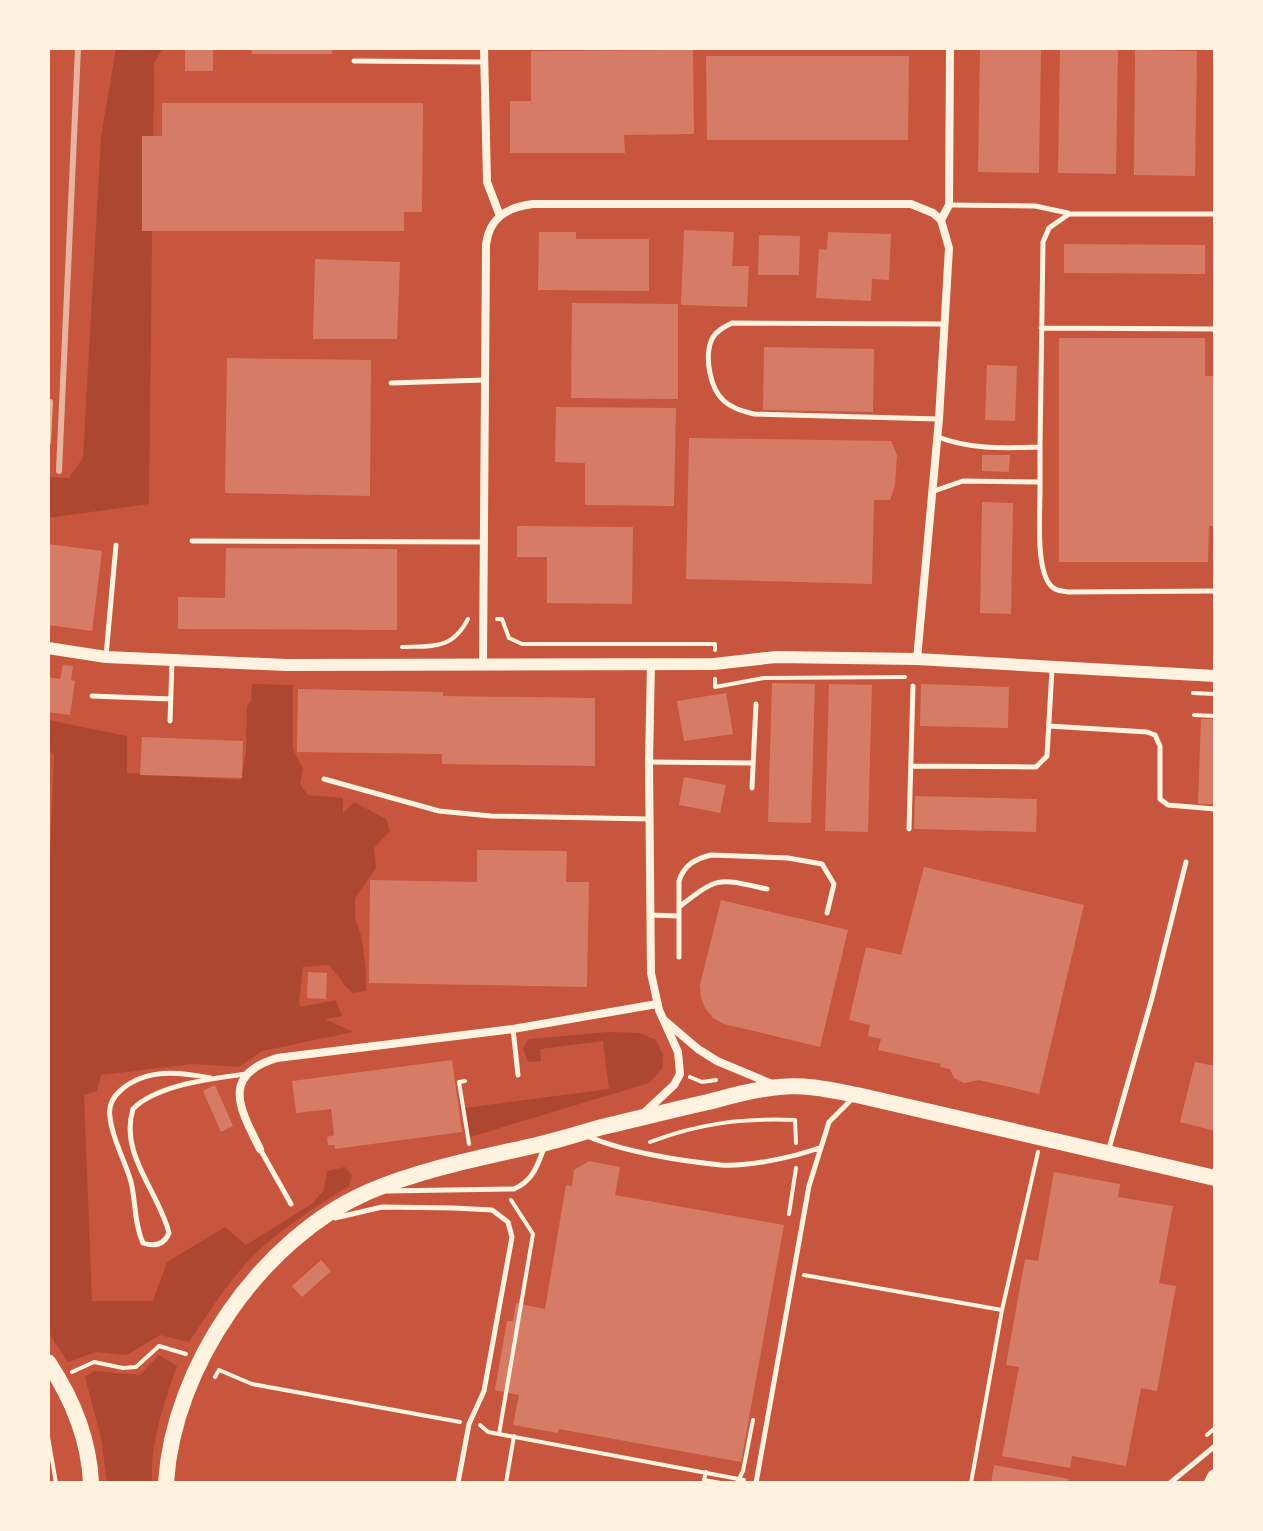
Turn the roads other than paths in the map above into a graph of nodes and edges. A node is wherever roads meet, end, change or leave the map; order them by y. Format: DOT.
graph roads {
  1 [pos="484,48"];
  2 [pos="950,48"];
  3 [pos="354,61"];
  4 [pos="484,62"];
  5 [pos="949,205"];
  6 [pos="1069,214"];
  7 [pos="1215,214"];
  8 [pos="500,216"];
  9 [pos="941,220"];
  10 [pos="946,324"];
  11 [pos="1041,328"];
  12 [pos="1215,329"];
  13 [pos="484,380"];
  14 [pos="391,383"];
  15 [pos="939,419"];
  16 [pos="937,437"];
  17 [pos="1040,447"];
  18 [pos="1040,482"];
  19 [pos="931,492"];
  20 [pos="192,541"];
  21 [pos="484,542"];
  22 [pos="116,545"];
  23 [pos="1215,591"];
  24 [pos="48,648"];
  25 [pos="106,657"];
  26 [pos="917,659"];
  27 [pos="172,661"];
  28 [pos="651,663"];
  29 [pos="483,664"];
  30 [pos="1052,668"];
  31 [pos="1215,676"];
  32 [pos="913,686"];
  33 [pos="92,696"];
  34 [pos="171,699"];
  35 [pos="756,704"];
  36 [pos="170,721"];
  37 [pos="1049,726"];
  38 [pos="649,762"];
  39 [pos="753,763"];
  40 [pos="912,766"];
  41 [pos="324,779"];
  42 [pos="752,788"];
  43 [pos="1215,809"];
  44 [pos="649,819"];
  45 [pos="909,829"];
  46 [pos="1186,862"];
  47 [pos="767,889"];
  48 [pos="679,907"];
  49 [pos="827,913"];
  50 [pos="650,915"];
  51 [pos="679,916"];
  52 [pos="679,957"];
  53 [pos="657,1004"];
  54 [pos="664,1019"];
  55 [pos="513,1029"];
  56 [pos="246,1074"];
  57 [pos="518,1075"];
  58 [pos="210,1078"];
  59 [pos="779,1087"];
  60 [pos="857,1095"];
  61 [pos="638,1119"];
  62 [pos="579,1133"];
  63 [pos="546,1143"];
  64 [pos="819,1148"];
  65 [pos="260,1149"];
  66 [pos="1108,1153"];
  67 [pos="1215,1178"];
  68 [pos="369,1192"];
  69 [pos="291,1204"];
  70 [pos="314,1222"];
  71 [pos="48,1362"];
  72 [pos="1215,1446"];
  73 [pos="1215,1477"];
  74 [pos="91,1483"];
  75 [pos="166,1483"];
  76 [pos="458,1483"];
  77 [pos="756,1483"];
  78 [pos="1170,1483"];
  79 [pos="1212,1483"];
  1 -- 4 [label="street"];
  2 -- 5 [label="street"];
  3 -- 4 [label="lane"];
  4 -- 8 [label="street"];
  5 -- 6 [label="lane"];
  5 -- 9 [label="street"];
  6 -- 7 [label="lane"];
  6 -- 11 [label="lane"];
  8 -- 9 [label="street"];
  8 -- 13 [label="street"];
  9 -- 10 [label="street"];
  10 -- 15 [label="street"];
  10 -- 15 [label="lane"];
  11 -- 12 [label="lane"];
  11 -- 17 [label="lane"];
  13 -- 14 [label="lane"];
  13 -- 21 [label="street"];
  15 -- 16 [label="street"];
  16 -- 17 [label="lane"];
  16 -- 19 [label="street"];
  17 -- 18 [label="lane"];
  18 -- 19 [label="lane"];
  18 -- 23 [label="lane"];
  19 -- 26 [label="street"];
  20 -- 21 [label="lane"];
  21 -- 29 [label="street"];
  22 -- 25 [label="lane"];
  24 -- 25 [label="street"];
  25 -- 27 [label="street"];
  26 -- 28 [label="street"];
  26 -- 30 [label="street"];
  27 -- 29 [label="street"];
  27 -- 34 [label="lane"];
  28 -- 29 [label="street"];
  28 -- 38 [label="street"];
  30 -- 31 [label="street"];
  30 -- 37 [label="lane"];
  32 -- 40 [label="lane"];
  33 -- 34 [label="lane"];
  34 -- 36 [label="lane"];
  35 -- 39 [label="lane"];
  37 -- 40 [label="lane"];
  37 -- 43 [label="lane"];
  38 -- 39 [label="lane"];
  38 -- 44 [label="street"];
  39 -- 42 [label="lane"];
  40 -- 45 [label="lane"];
  41 -- 44 [label="lane"];
  44 -- 50 [label="street"];
  46 -- 66 [label="lane"];
  47 -- 48 [label="lane"];
  48 -- 49 [label="lane"];
  48 -- 51 [label="lane"];
  50 -- 51 [label="lane"];
  50 -- 53 [label="street"];
  51 -- 52 [label="lane"];
  53 -- 54 [label="street"];
  53 -- 55 [label="street"];
  54 -- 59 [label="street"];
  54 -- 61 [label="street"];
  55 -- 56 [label="street"];
  55 -- 57 [label="lane"];
  56 -- 58 [label="lane"];
  56 -- 65 [label="street"];
  58 -- 58 [label="lane"];
  59 -- 60 [label="main road"];
  59 -- 61 [label="main road"];
  60 -- 64 [label="lane"];
  60 -- 66 [label="main road"];
  61 -- 62 [label="main road"];
  62 -- 63 [label="main road"];
  62 -- 64 [label="lane"];
  63 -- 68 [label="main road"];
  63 -- 68 [label="lane"];
  64 -- 77 [label="lane"];
  65 -- 69 [label="lane"];
  66 -- 67 [label="main road"];
  68 -- 70 [label="main road"];
  70 -- 75 [label="main road"];
  70 -- 76 [label="lane"];
  71 -- 74 [label="main road"];
  72 -- 78 [label="lane"];
  73 -- 79 [label="main road"];
}
